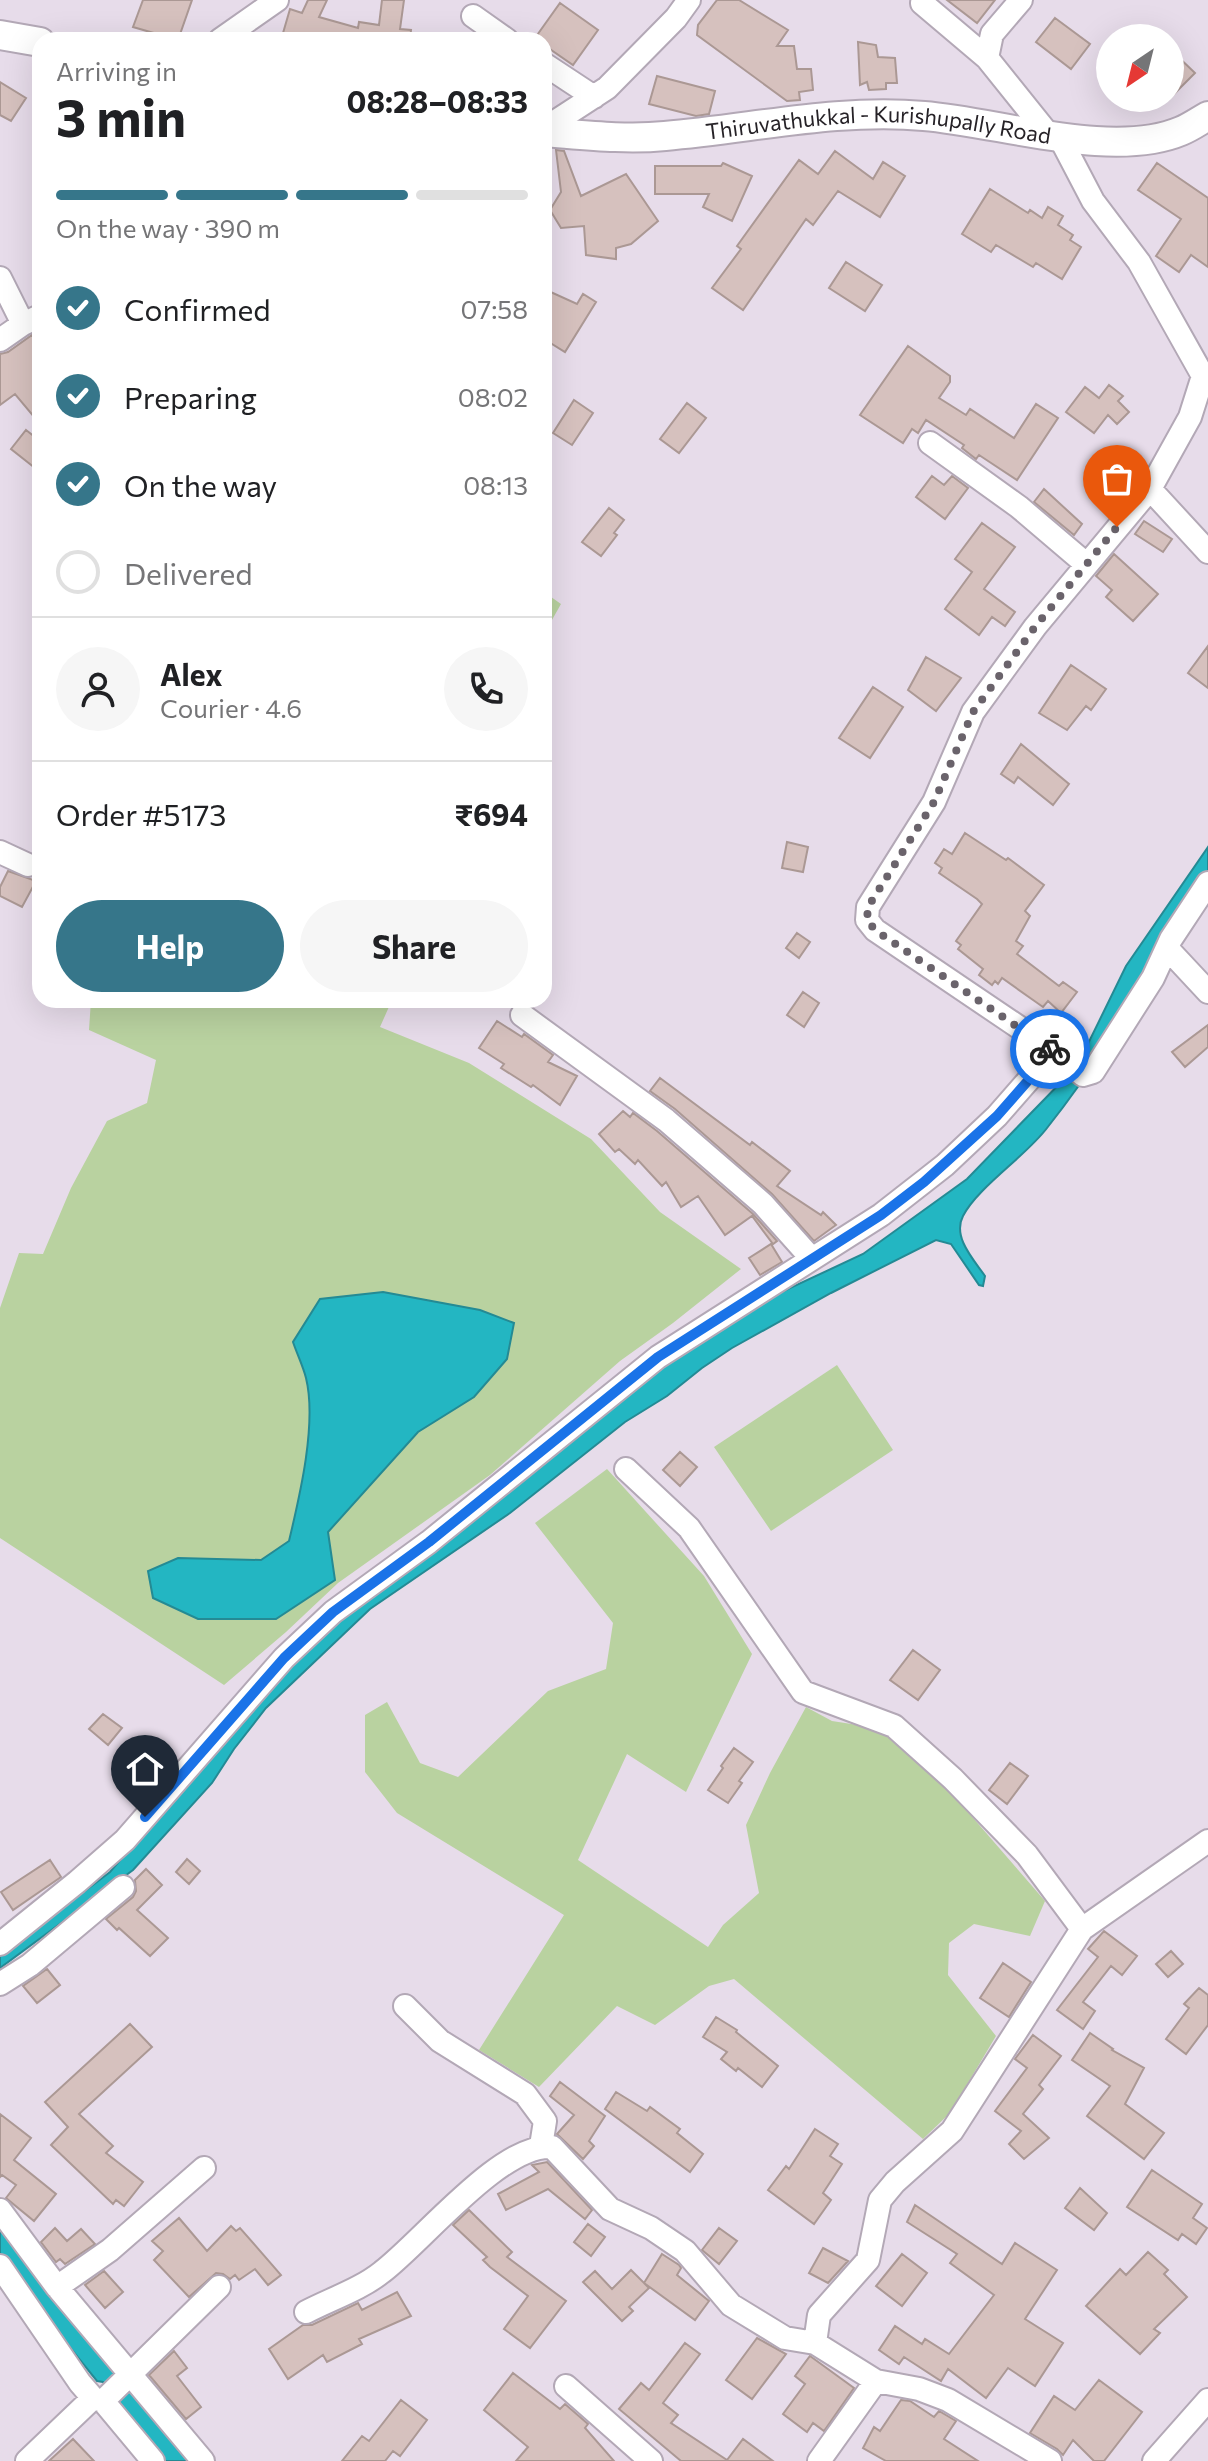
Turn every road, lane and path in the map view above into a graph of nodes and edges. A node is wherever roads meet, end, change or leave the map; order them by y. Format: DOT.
graph roads {
  1 [pos="277,0"];
  2 [pos="689,0"];
  3 [pos="1021,0"];
  4 [pos="922,3"];
  5 [pos="473,16"];
  6 [pos="231,32"];
  7 [pos="496,32"];
  8 [pos="0,35"];
  9 [pos="32,41"];
  10 [pos="987,58"];
  11 [pos="552,69"];
  12 [pos="594,97"];
  13 [pos="1208,116"];
  14 [pos="552,125"];
  15 [pos="552,131"];
  16 [pos="1053,135"];
  17 [pos="0,278"];
  18 [pos="32,319"];
  19 [pos="32,323"];
  20 [pos="0,340"];
  21 [pos="1205,381"];
  22 [pos="930,443"];
  23 [pos="1150,489"];
  24 [pos="1208,552"];
  25 [pos="1086,564"];
  26 [pos="0,852"];
  27 [pos="28,865"];
  28 [pos="1208,883"];
  29 [pos="1167,948"];
  30 [pos="1208,992"];
  31 [pos="522,1015"];
  32 [pos="1068,1063"];
  33 [pos="812,1259"];
  34 [pos="626,1469"];
  35 [pos="1208,1841"];
  36 [pos="123,1887"];
  37 [pos="1082,1929"];
  38 [pos="0,1944"];
  39 [pos="0,1984"];
  40 [pos="405,2006"];
  41 [pos="541,2146"];
  42 [pos="204,2168"];
  43 [pos="0,2210"];
  44 [pos="0,2266"];
  45 [pos="57,2287"];
  46 [pos="219,2287"];
  47 [pos="306,2312"];
  48 [pos="815,2343"];
  49 [pos="131,2375"];
  50 [pos="876,2381"];
  51 [pos="566,2386"];
  52 [pos="101,2398"];
  53 [pos="1208,2400"];
  54 [pos="27,2461"];
  55 [pos="153,2461"];
  56 [pos="203,2461"];
  57 [pos="651,2461"];
  58 [pos="819,2461"];
  59 [pos="1050,2461"];
  60 [pos="1154,2461"];
  1 -- 6 [label="street"];
  2 -- 12 [label="street"];
  3 -- 10 [label="street"];
  4 -- 10 [label="street"];
  5 -- 7 [label="street"];
  8 -- 9 [label="main road"];
  10 -- 16 [label="street"];
  11 -- 12 [label="street"];
  12 -- 14 [label="street"];
  13 -- 16 [label="main road, Thiruvathukkal - Kurishupally Road"];
  15 -- 16 [label="main road, Thiruvathukkal - Kurishupally Road"];
  16 -- 21 [label="street"];
  17 -- 18 [label="street"];
  19 -- 20 [label="street"];
  21 -- 23 [label="street"];
  22 -- 25 [label="street"];
  23 -- 24 [label="street"];
  23 -- 25 [label="street"];
  25 -- 32 [label="street"];
  26 -- 27 [label="street"];
  28 -- 29 [label="street"];
  29 -- 30 [label="street"];
  29 -- 32 [label="street"];
  31 -- 33 [label="street"];
  32 -- 33 [label="street"];
  33 -- 38 [label="street"];
  34 -- 37 [label="street"];
  35 -- 37 [label="street"];
  36 -- 39 [label="street"];
  37 -- 48 [label="street"];
  40 -- 41 [label="street"];
  41 -- 47 [label="street"];
  41 -- 48 [label="street"];
  42 -- 45 [label="street"];
  43 -- 45 [label="street"];
  44 -- 52 [label="street"];
  45 -- 49 [label="street"];
  46 -- 49 [label="street"];
  48 -- 50 [label="street"];
  49 -- 52 [label="street"];
  49 -- 56 [label="street"];
  50 -- 58 [label="street"];
  50 -- 59 [label="street"];
  51 -- 57 [label="street"];
  52 -- 54 [label="street"];
  52 -- 55 [label="street"];
  53 -- 60 [label="street"];
}
